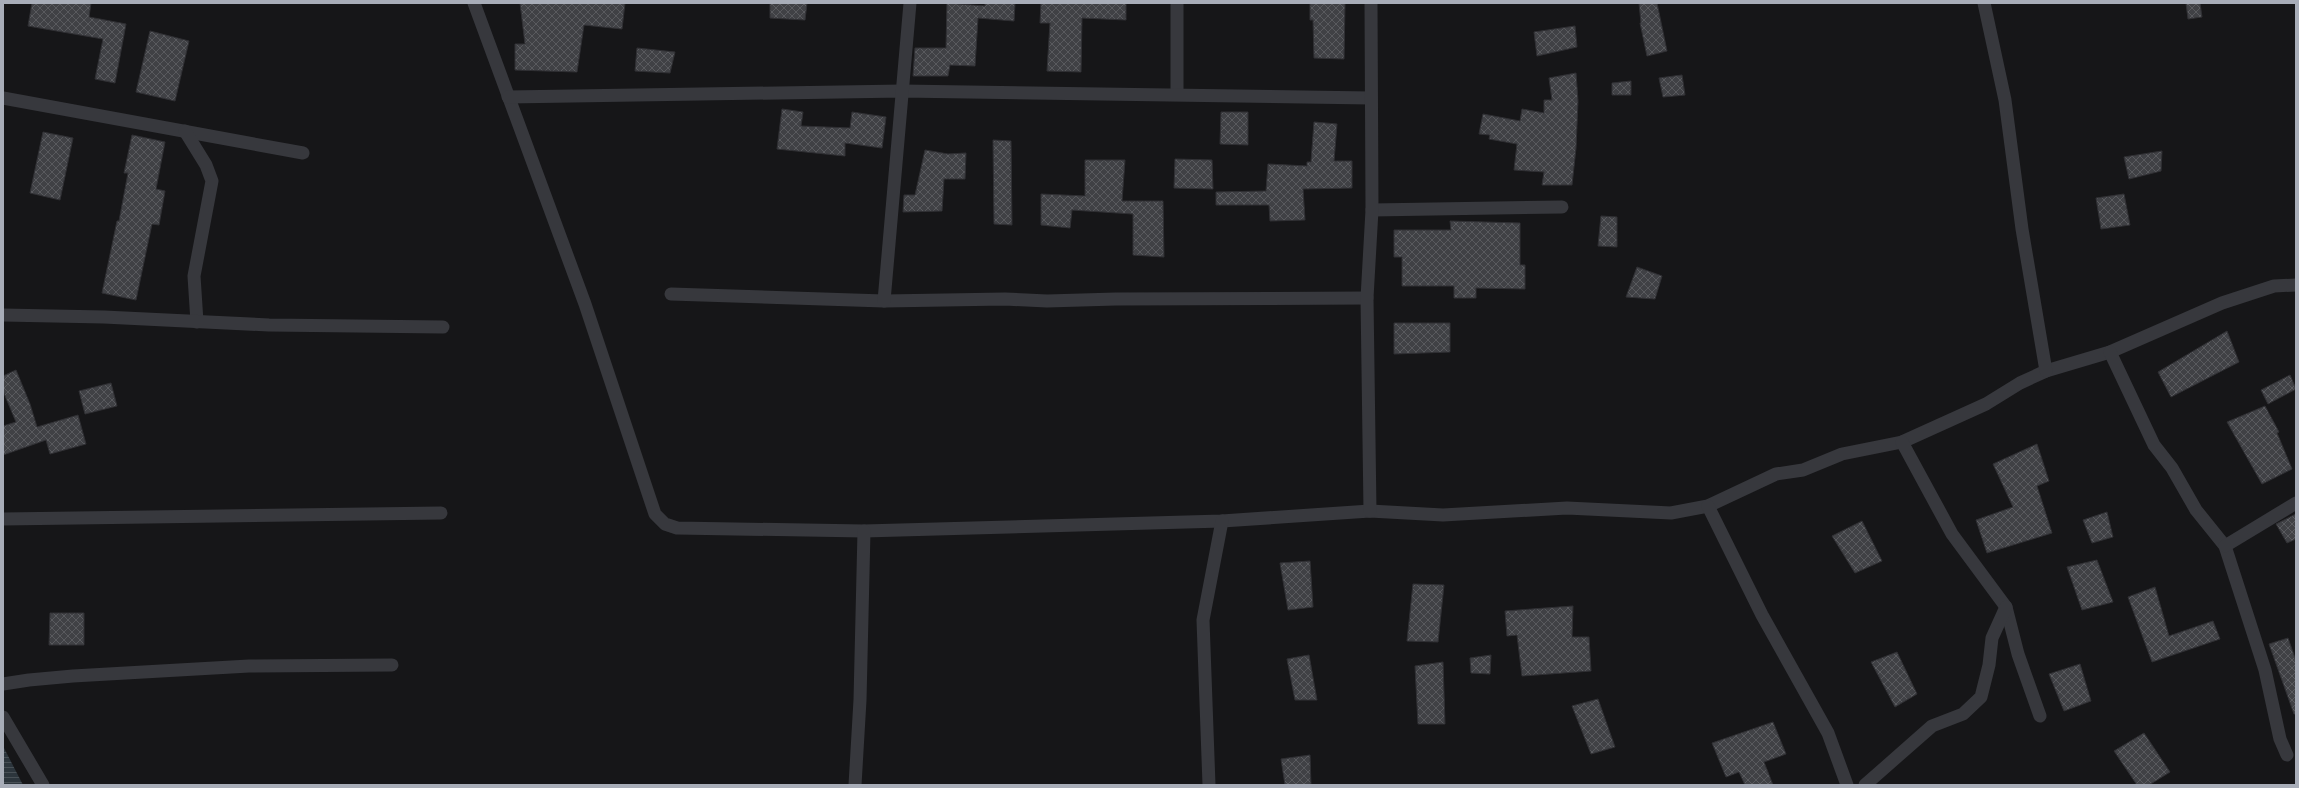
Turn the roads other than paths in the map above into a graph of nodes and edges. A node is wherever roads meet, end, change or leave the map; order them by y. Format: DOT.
graph roads {
  1 [pos="474,3"];
  2 [pos="910,3"];
  3 [pos="1177,3"];
  4 [pos="1372,3"];
  5 [pos="1984,3"];
  6 [pos="902,91"];
  7 [pos="1177,94"];
  8 [pos="508,97"];
  9 [pos="3,98"];
  10 [pos="1371,98"];
  11 [pos="185,131"];
  12 [pos="303,153"];
  13 [pos="1562,207"];
  14 [pos="1372,210"];
  15 [pos="2296,286"];
  16 [pos="671,294"];
  17 [pos="1367,298"];
  18 [pos="884,301"];
  19 [pos="3,315"];
  20 [pos="197,322"];
  21 [pos="443,327"];
  22 [pos="2110,352"];
  23 [pos="2046,371"];
  24 [pos="1902,442"];
  25 [pos="2296,503"];
  26 [pos="1708,506"];
  27 [pos="1370,511"];
  28 [pos="441,514"];
  29 [pos="3,519"];
  30 [pos="1222,521"];
  31 [pos="864,531"];
  32 [pos="2225,546"];
  33 [pos="2006,607"];
  34 [pos="392,665"];
  35 [pos="3,684"];
  36 [pos="2040,716"];
  37 [pos="3,717"];
  38 [pos="2287,755"];
  39 [pos="43,785"];
  40 [pos="856,785"];
  41 [pos="1209,785"];
  42 [pos="1847,785"];
  43 [pos="1865,785"];
  1 -- 8 [label="street"];
  2 -- 6 [label="street"];
  3 -- 7 [label="street"];
  4 -- 10 [label="street"];
  5 -- 23 [label="street"];
  6 -- 7 [label="street"];
  6 -- 8 [label="street"];
  6 -- 18 [label="street"];
  7 -- 10 [label="street"];
  8 -- 31 [label="street"];
  9 -- 11 [label="street"];
  10 -- 14 [label="street"];
  11 -- 12 [label="street"];
  11 -- 20 [label="street"];
  13 -- 14 [label="street"];
  14 -- 17 [label="street"];
  15 -- 22 [label="street"];
  16 -- 18 [label="street"];
  17 -- 18 [label="street"];
  17 -- 27 [label="street"];
  19 -- 20 [label="street"];
  20 -- 21 [label="street"];
  22 -- 23 [label="street"];
  22 -- 32 [label="street"];
  23 -- 24 [label="street"];
  24 -- 26 [label="street"];
  24 -- 33 [label="street"];
  25 -- 32 [label="street"];
  26 -- 27 [label="street"];
  26 -- 42 [label="street"];
  27 -- 30 [label="street"];
  28 -- 29 [label="street"];
  30 -- 31 [label="street"];
  30 -- 41 [label="street"];
  31 -- 40 [label="street"];
  32 -- 38 [label="street"];
  33 -- 36 [label="street"];
  33 -- 43 [label="street"];
  34 -- 35 [label="street"];
  37 -- 39 [label="street"];
}
